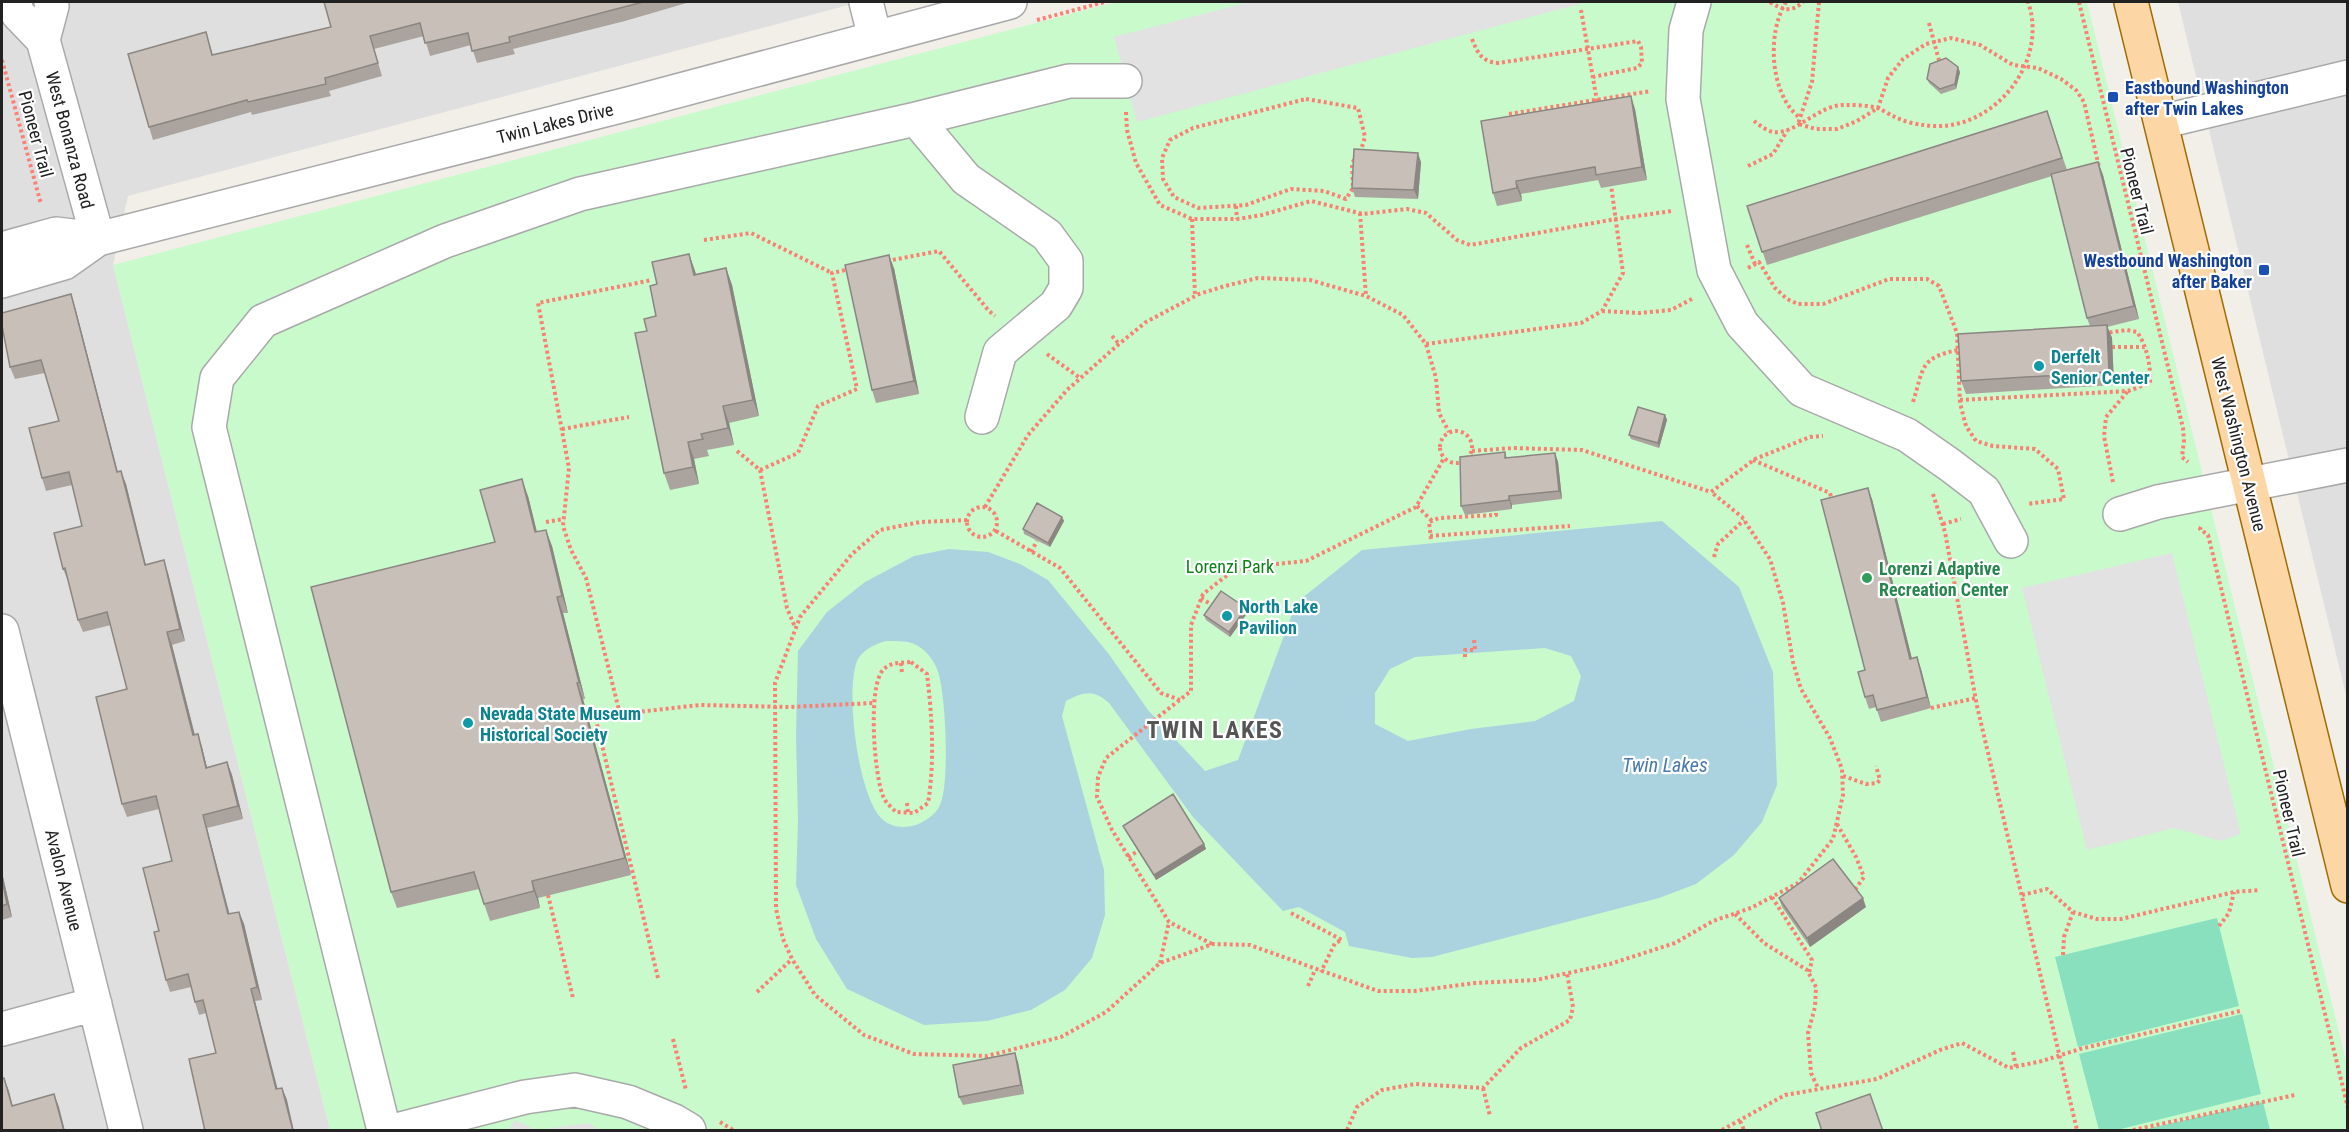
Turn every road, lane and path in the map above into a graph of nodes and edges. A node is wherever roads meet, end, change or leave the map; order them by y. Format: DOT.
graph roads {
  1 [pos="14,2"];
  2 [pos="51,2"];
  3 [pos="866,2"];
  4 [pos="1010,2"];
  5 [pos="1694,2"];
  6 [pos="1770,2"];
  7 [pos="1786,2"];
  8 [pos="1803,2"];
  9 [pos="1820,2"];
  10 [pos="2028,2"];
  11 [pos="2079,2"];
  12 [pos="2131,2"];
  13 [pos="1781,9"];
  14 [pos="1581,10"];
  15 [pos="1929,23"];
  16 [pos="875,38"];
  17 [pos="1472,39"];
  18 [pos="43,40"];
  19 [pos="1934,42"];
  20 [pos="1587,47"];
  21 [pos="2,60"];
  22 [pos="1941,65"];
  23 [pos="2025,66"];
  24 [pos="1593,77"];
  25 [pos="2348,77"];
  26 [pos="1125,81"];
  27 [pos="1684,85"];
  28 [pos="1597,101"];
  29 [pos="1598,108"];
  30 [pos="1878,108"];
  31 [pos="1509,114"];
  32 [pos="1800,118"];
  33 [pos="916,119"];
  34 [pos="1754,121"];
  35 [pos="2161,122"];
  36 [pos="1798,124"];
  37 [pos="1787,131"];
  38 [pos="1748,166"];
  39 [pos="2098,170"];
  40 [pos="1611,185"];
  41 [pos="1236,206"];
  42 [pos="1702,207"];
  43 [pos="41,208"];
  44 [pos="1360,213"];
  45 [pos="1192,219"];
  46 [pos="1237,219"];
  47 [pos="1617,219"];
  48 [pos="98,239"];
  49 [pos="704,240"];
  50 [pos="1747,245"];
  51 [pos="2,249"];
  52 [pos="939,250"];
  53 [pos="886,262"];
  54 [pos="1755,264"];
  55 [pos="854,268"];
  56 [pos="832,273"];
  57 [pos="652,280"];
  58 [pos="2,281"];
  59 [pos="1721,284"];
  60 [pos="1866,287"];
  61 [pos="1868,293"];
  62 [pos="1195,296"];
  63 [pos="1366,296"];
  64 [pos="1602,311"];
  65 [pos="2102,328"];
  66 [pos="1112,336"];
  67 [pos="1119,344"];
  68 [pos="1426,344"];
  69 [pos="2112,347"];
  70 [pos="2145,347"];
  71 [pos="1958,350"];
  72 [pos="2128,391"];
  73 [pos="1960,400"];
  74 [pos="629,417"];
  75 [pos="982,417"];
  76 [pos="562,429"];
  77 [pos="1449,432"];
  78 [pos="1834,434"];
  79 [pos="1904,434"];
  80 [pos="737,451"];
  81 [pos="1472,451"];
  82 [pos="2182,457"];
  83 [pos="1444,458"];
  84 [pos="1754,460"];
  85 [pos="2348,465"];
  86 [pos="760,470"];
  87 [pos="2249,483"];
  88 [pos="1930,486"];
  89 [pos="1711,492"];
  90 [pos="2064,499"];
  91 [pos="2117,500"];
  92 [pos="1417,506"];
  93 [pos="985,507"];
  94 [pos="1835,509"];
  95 [pos="1496,511"];
  96 [pos="564,519"];
  97 [pos="967,520"];
  98 [pos="1744,520"];
  99 [pos="1432,521"];
  100 [pos="546,522"];
  101 [pos="1570,526"];
  102 [pos="2200,529"];
  103 [pos="996,531"];
  104 [pos="1037,541"];
  105 [pos="2011,541"];
  106 [pos="1031,552"];
  107 [pos="1714,557"];
  108 [pos="1202,598"];
  109 [pos="1215,607"];
  110 [pos="795,628"];
  111 [pos="1474,639"];
  112 [pos="3,645"];
  113 [pos="1465,657"];
  114 [pos="901,663"];
  115 [pos="902,673"];
  116 [pos="1976,698"];
  117 [pos="1180,700"];
  118 [pos="873,703"];
  119 [pos="774,707"];
  120 [pos="1931,708"];
  121 [pos="620,714"];
  122 [pos="1876,766"];
  123 [pos="1842,776"];
  124 [pos="907,803"];
  125 [pos="908,813"];
  126 [pos="1837,824"];
  127 [pos="1138,851"];
  128 [pos="1128,857"];
  129 [pos="2348,886"];
  130 [pos="2260,890"];
  131 [pos="1854,891"];
  132 [pos="2234,892"];
  133 [pos="548,895"];
  134 [pos="2022,895"];
  135 [pos="1772,897"];
  136 [pos="2073,912"];
  137 [pos="1291,913"];
  138 [pos="1735,914"];
  139 [pos="1169,922"];
  140 [pos="2219,926"];
  141 [pos="1213,944"];
  142 [pos="2063,955"];
  143 [pos="792,959"];
  144 [pos="1160,963"];
  145 [pos="1318,971"];
  146 [pos="1567,973"];
  147 [pos="1809,973"];
  148 [pos="658,978"];
  149 [pos="1308,986"];
  150 [pos="757,992"];
  151 [pos="573,998"];
  152 [pos="95,1004"];
  153 [pos="2240,1011"];
  154 [pos="2,1029"];
  155 [pos="673,1039"];
  156 [pos="2013,1052"];
  157 [pos="2061,1055"];
  158 [pos="987,1056"];
  159 [pos="989,1067"];
  160 [pos="2016,1067"];
  161 [pos="1483,1088"];
  162 [pos="1818,1088"];
  163 [pos="686,1092"];
  164 [pos="2295,1095"];
  165 [pos="2348,1108"];
  166 [pos="1490,1116"];
  167 [pos="1740,1121"];
  168 [pos="701,1125"];
  169 [pos="126,1131"];
  170 [pos="384,1131"];
  171 [pos="397,1131"];
  172 [pos="733,1131"];
  173 [pos="1347,1131"];
  174 [pos="1722,1131"];
  175 [pos="1744,1131"];
  176 [pos="2078,1131"];
  177 [pos="2133,1131"];
  1 -- 18 [label="street, West Bonanza Road"];
  2 -- 18 [label="street"];
  3 -- 16 [label="street"];
  4 -- 16 [label="street, Twin Lakes Drive"];
  5 -- 27 [label="street"];
  6 -- 13 [label="path"];
  7 -- 13 [label="path"];
  8 -- 13 [label="path"];
  9 -- 32 [label="path"];
  10 -- 23 [label="path"];
  11 -- 82 [label="path, Pioneer Trail"];
  12 -- 35 [label="main road, West Washington Avenue"];
  13 -- 32 [label="path"];
  14 -- 20 [label="path"];
  15 -- 19 [label="path"];
  16 -- 48 [label="street, Twin Lakes Drive"];
  17 -- 20 [label="path"];
  18 -- 48 [label="street, West Bonanza Road"];
  19 -- 22 [label="path"];
  19 -- 23 [label="path"];
  19 -- 30 [label="path"];
  20 -- 24 [label="path"];
  20 -- 24 [label="path"];
  21 -- 43 [label="path, Pioneer Trail"];
  23 -- 30 [label="path"];
  23 -- 39 [label="path"];
  24 -- 28 [label="path"];
  25 -- 35 [label="street"];
  26 -- 33 [label="street"];
  26 -- 45 [label="path"];
  27 -- 28 [label="path"];
  27 -- 42 [label="street"];
  28 -- 29 [label="path"];
  28 -- 31 [label="path"];
  30 -- 36 [label="path"];
  30 -- 36 [label="path"];
  32 -- 36 [label="path"];
  33 -- 75 [label="street"];
  33 -- 170 [label="street"];
  34 -- 37 [label="path"];
  35 -- 87 [label="main road, West Washington Avenue"];
  36 -- 37 [label="path"];
  37 -- 38 [label="path"];
  40 -- 47 [label="path"];
  41 -- 41 [label="path"];
  41 -- 46 [label="path"];
  42 -- 47 [label="path"];
  42 -- 59 [label="street"];
  44 -- 46 [label="path"];
  44 -- 47 [label="path"];
  44 -- 63 [label="path"];
  45 -- 46 [label="path"];
  45 -- 62 [label="path"];
  47 -- 64 [label="path"];
  48 -- 51 [label="street, Twin Lakes Drive"];
  48 -- 58 [label="street, Twin Lakes Drive"];
  49 -- 56 [label="path"];
  50 -- 54 [label="path"];
  52 -- 53 [label="path"];
  54 -- 59 [label="path"];
  54 -- 60 [label="path"];
  55 -- 56 [label="path"];
  56 -- 86 [label="path"];
  57 -- 76 [label="path"];
  59 -- 64 [label="path"];
  59 -- 79 [label="street"];
  60 -- 61 [label="path"];
  60 -- 71 [label="path"];
  62 -- 63 [label="path"];
  62 -- 67 [label="path"];
  63 -- 68 [label="path"];
  64 -- 68 [label="path"];
  65 -- 70 [label="path"];
  66 -- 67 [label="path"];
  67 -- 93 [label="path"];
  68 -- 77 [label="path"];
  69 -- 70 [label="path"];
  70 -- 72 [label="path"];
  71 -- 73 [label="path"];
  71 -- 79 [label="path"];
  72 -- 73 [label="path"];
  72 -- 91 [label="path"];
  73 -- 90 [label="path"];
  74 -- 76 [label="path"];
  76 -- 96 [label="path"];
  77 -- 81 [label="path"];
  77 -- 83 [label="path"];
  78 -- 84 [label="path"];
  79 -- 105 [label="street"];
  80 -- 86 [label="path"];
  81 -- 83 [label="path"];
  81 -- 89 [label="path"];
  83 -- 92 [label="path"];
  84 -- 89 [label="path"];
  84 -- 94 [label="path"];
  85 -- 87 [label="street"];
  86 -- 110 [label="path"];
  87 -- 91 [label="street"];
  87 -- 129 [label="main road, West Washington Avenue"];
  88 -- 116 [label="path"];
  89 -- 98 [label="path"];
  92 -- 99 [label="path"];
  92 -- 108 [label="path"];
  93 -- 97 [label="path"];
  93 -- 103 [label="path"];
  95 -- 99 [label="path"];
  96 -- 100 [label="path"];
  96 -- 121 [label="path"];
  97 -- 103 [label="path"];
  97 -- 110 [label="path"];
  98 -- 107 [label="path"];
  98 -- 123 [label="path"];
  99 -- 101 [label="path"];
  102 -- 165 [label="path, Pioneer Trail"];
  103 -- 106 [label="path"];
  104 -- 106 [label="path"];
  106 -- 117 [label="path"];
  108 -- 109 [label="path"];
  108 -- 117 [label="path"];
  110 -- 119 [label="path"];
  111 -- 113 [label="path"];
  112 -- 152 [label="street, Avalon Avenue"];
  114 -- 115 [label="path"];
  114 -- 118 [label="path"];
  114 -- 125 [label="path"];
  116 -- 120 [label="path"];
  116 -- 134 [label="path"];
  117 -- 128 [label="path"];
  118 -- 119 [label="path"];
  118 -- 125 [label="path"];
  119 -- 121 [label="path"];
  119 -- 143 [label="path"];
  121 -- 148 [label="path"];
  122 -- 123 [label="path"];
  123 -- 126 [label="path"];
  124 -- 125 [label="path"];
  126 -- 131 [label="path"];
  126 -- 135 [label="path"];
  127 -- 128 [label="path"];
  128 -- 139 [label="path"];
  130 -- 132 [label="path"];
  132 -- 136 [label="path"];
  132 -- 140 [label="path"];
  133 -- 151 [label="path"];
  134 -- 136 [label="path"];
  134 -- 157 [label="path"];
  135 -- 138 [label="path"];
  135 -- 147 [label="path"];
  136 -- 142 [label="path"];
  137 -- 145 [label="path"];
  138 -- 146 [label="path"];
  138 -- 147 [label="path"];
  139 -- 141 [label="path"];
  139 -- 144 [label="path"];
  141 -- 144 [label="path"];
  141 -- 145 [label="path"];
  143 -- 150 [label="path"];
  143 -- 158 [label="path"];
  144 -- 158 [label="path"];
  145 -- 146 [label="path"];
  145 -- 149 [label="path"];
  146 -- 161 [label="path"];
  147 -- 162 [label="path"];
  152 -- 154 [label="street"];
  152 -- 169 [label="street, Avalon Avenue"];
  153 -- 157 [label="path"];
  155 -- 163 [label="path"];
  156 -- 160 [label="path"];
  157 -- 160 [label="path"];
  157 -- 176 [label="path"];
  158 -- 159 [label="path"];
  160 -- 162 [label="path"];
  161 -- 166 [label="path"];
  161 -- 173 [label="path"];
  162 -- 167 [label="path"];
  164 -- 177 [label="path"];
  167 -- 174 [label="path"];
  167 -- 175 [label="path"];
  168 -- 171 [label="street"];
  168 -- 172 [label="path"];
}
